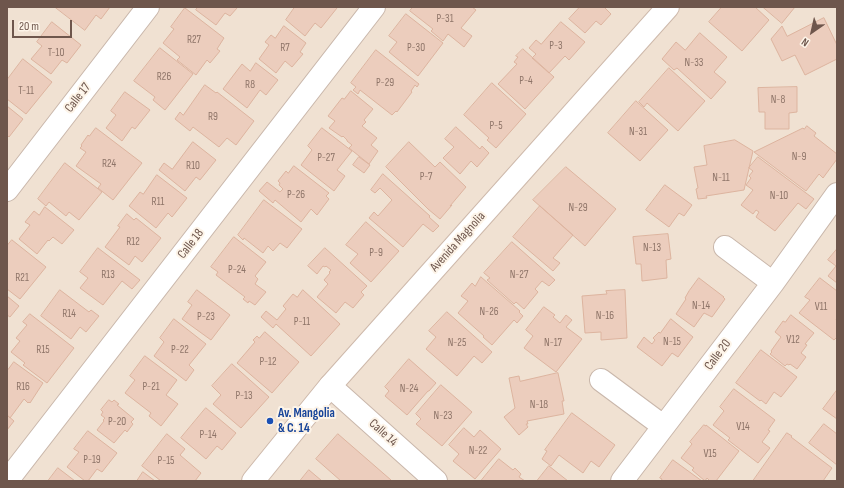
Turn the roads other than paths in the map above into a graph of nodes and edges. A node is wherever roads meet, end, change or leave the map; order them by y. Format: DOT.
graph roads {
  1 [pos="148,7"];
  2 [pos="374,7"];
  3 [pos="668,7"];
  4 [pos="7,190"];
  5 [pos="837,194"];
  6 [pos="726,247"];
  7 [pos="773,283"];
  8 [pos="601,380"];
  9 [pos="330,386"];
  10 [pos="663,426"];
  11 [pos="7,481"];
  12 [pos="253,481"];
  13 [pos="436,481"];
  14 [pos="622,481"];
  1 -- 4 [label="street, Calle 17"];
  2 -- 11 [label="street, Calle 18"];
  3 -- 9 [label="street, Avenida Magnolia"];
  5 -- 7 [label="street, Calle 20"];
  6 -- 7 [label="street"];
  7 -- 10 [label="street, Calle 20"];
  8 -- 10 [label="street"];
  9 -- 12 [label="street, Avenida Magnolia"];
  9 -- 13 [label="street, Calle 14"];
  10 -- 14 [label="street, Calle 20"];
}
